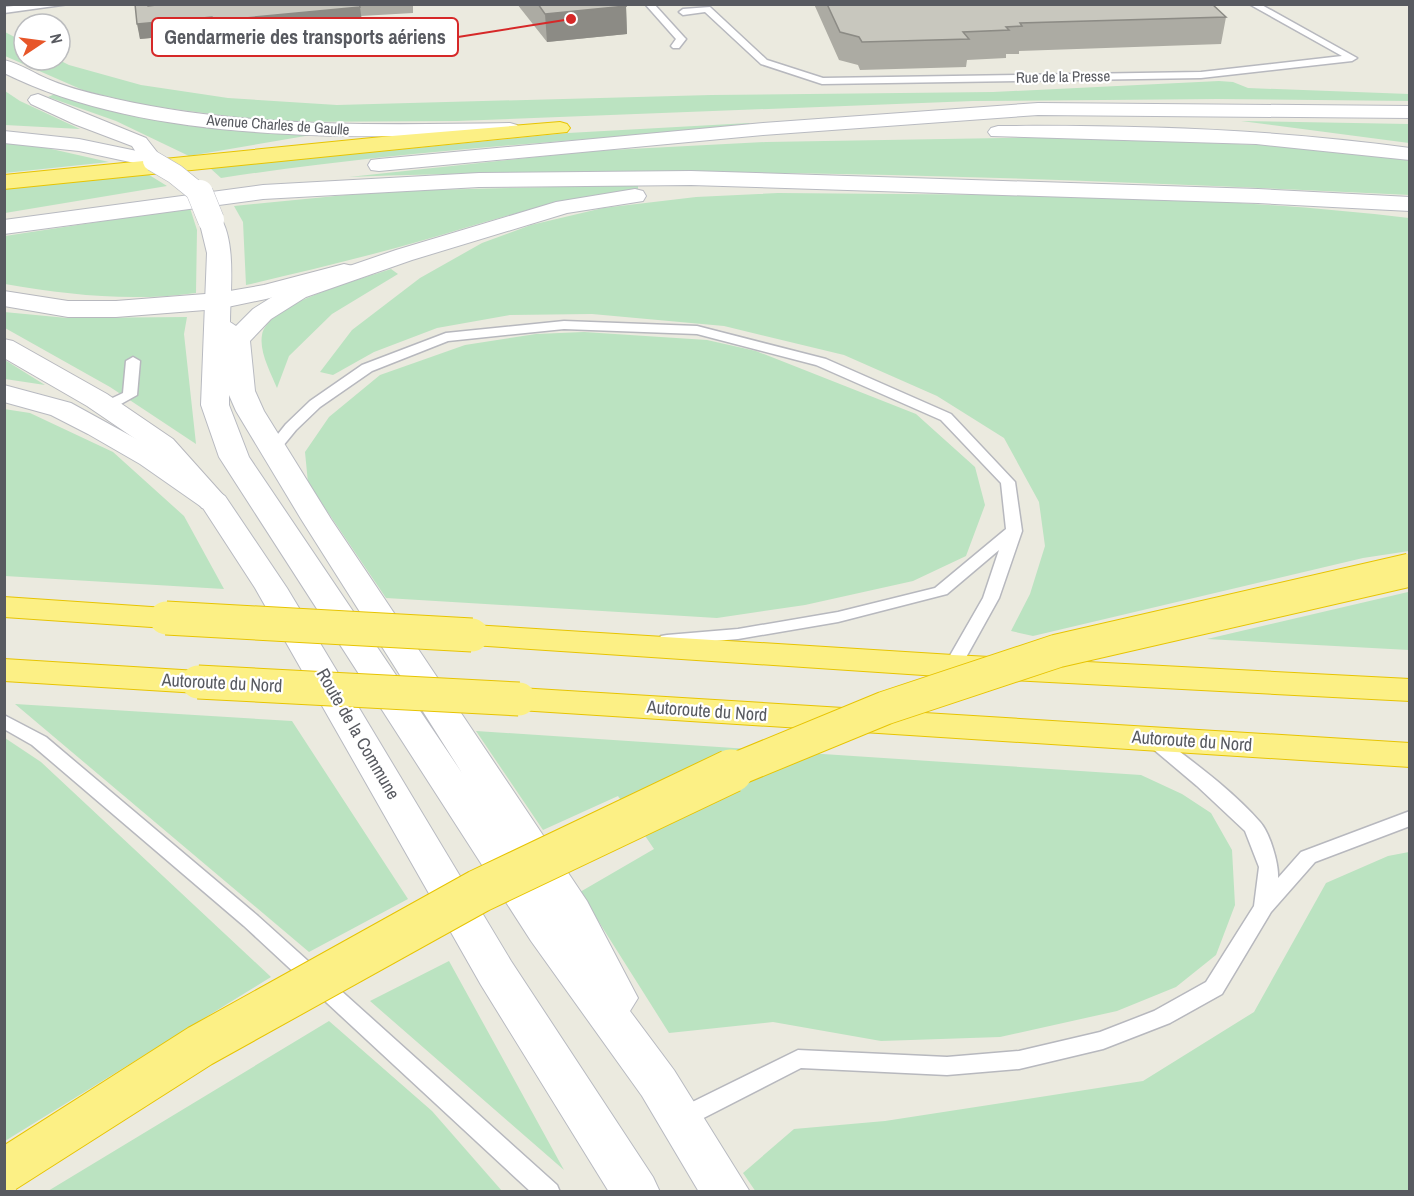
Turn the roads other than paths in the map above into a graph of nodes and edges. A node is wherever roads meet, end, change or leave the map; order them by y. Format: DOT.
graph roads {
  1 [pos="65,4"];
  2 [pos="649,4"];
  3 [pos="1253,4"];
  4 [pos="4,10"];
  5 [pos="683,12"];
  6 [pos="676,46"];
  7 [pos="4,66"];
  8 [pos="4,83"];
  9 [pos="1410,112"];
  10 [pos="4,137"];
  11 [pos="556,138"];
  12 [pos="1410,154"];
  13 [pos="153,161"];
  14 [pos="4,182"];
  15 [pos="919,185"];
  16 [pos="1258,196"];
  17 [pos="1410,204"];
  18 [pos="1410,210"];
  19 [pos="4,218"];
  20 [pos="4,227"];
  21 [pos="404,255"];
  22 [pos="4,298"];
  23 [pos="223,322"];
  24 [pos="4,347"];
  25 [pos="133,361"];
  26 [pos="4,393"];
  27 [pos="107,406"];
  28 [pos="273,449"];
  29 [pos="214,502"];
  30 [pos="1014,531"];
  31 [pos="1410,570"];
  32 [pos="4,607"];
  33 [pos="624,644"];
  34 [pos="953,666"];
  35 [pos="4,670"];
  36 [pos="1410,690"];
  37 [pos="4,721"];
  38 [pos="1152,739"];
  39 [pos="1410,755"];
  40 [pos="1410,818"];
  41 [pos="1264,907"];
  42 [pos="669,1101"];
  43 [pos="4,1171"];
  44 [pos="548,1191"];
  45 [pos="636,1191"];
  46 [pos="726,1191"];
  1 -- 4 [label="lane"];
  2 -- 6 [label="lane"];
  3 -- 5 [label="lane, Rue de la Presse"];
  7 -- 11 [label="main road, Avenue Charles de Gaulle"];
  8 -- 13 [label="main road"];
  9 -- 11 [label="main road"];
  10 -- 13 [label="main road"];
  11 -- 12 [label="main road"];
  11 -- 14 [label="highway"];
  11 -- 19 [label="main road"];
  13 -- 23 [label="main road, bridge"];
  15 -- 16 [label="main road"];
  15 -- 20 [label="main road"];
  15 -- 21 [label="main road"];
  16 -- 17 [label="main road"];
  16 -- 18 [label="main road"];
  21 -- 23 [label="main road"];
  21 -- 23 [label="main road"];
  22 -- 23 [label="main road"];
  23 -- 28 [label="main road"];
  23 -- 42 [label="main road"];
  24 -- 27 [label="main road, Route de la Commune"];
  25 -- 27 [label="lane"];
  26 -- 29 [label="main road"];
  27 -- 29 [label="main road, Route de la Commune"];
  28 -- 30 [label="lane"];
  28 -- 42 [label="main road"];
  29 -- 45 [label="main road, Route de la Commune"];
  30 -- 33 [label="lane"];
  30 -- 34 [label="lane"];
  31 -- 43 [label="highway, bridge"];
  32 -- 33 [label="highway, bridge"];
  33 -- 34 [label="highway"];
  34 -- 36 [label="highway"];
  35 -- 38 [label="highway, Autoroute du Nord, bridge"];
  37 -- 44 [label="lane"];
  38 -- 39 [label="highway, Autoroute du Nord"];
  38 -- 41 [label="lane"];
  40 -- 41 [label="lane"];
  41 -- 42 [label="lane"];
  42 -- 46 [label="main road"];
}
